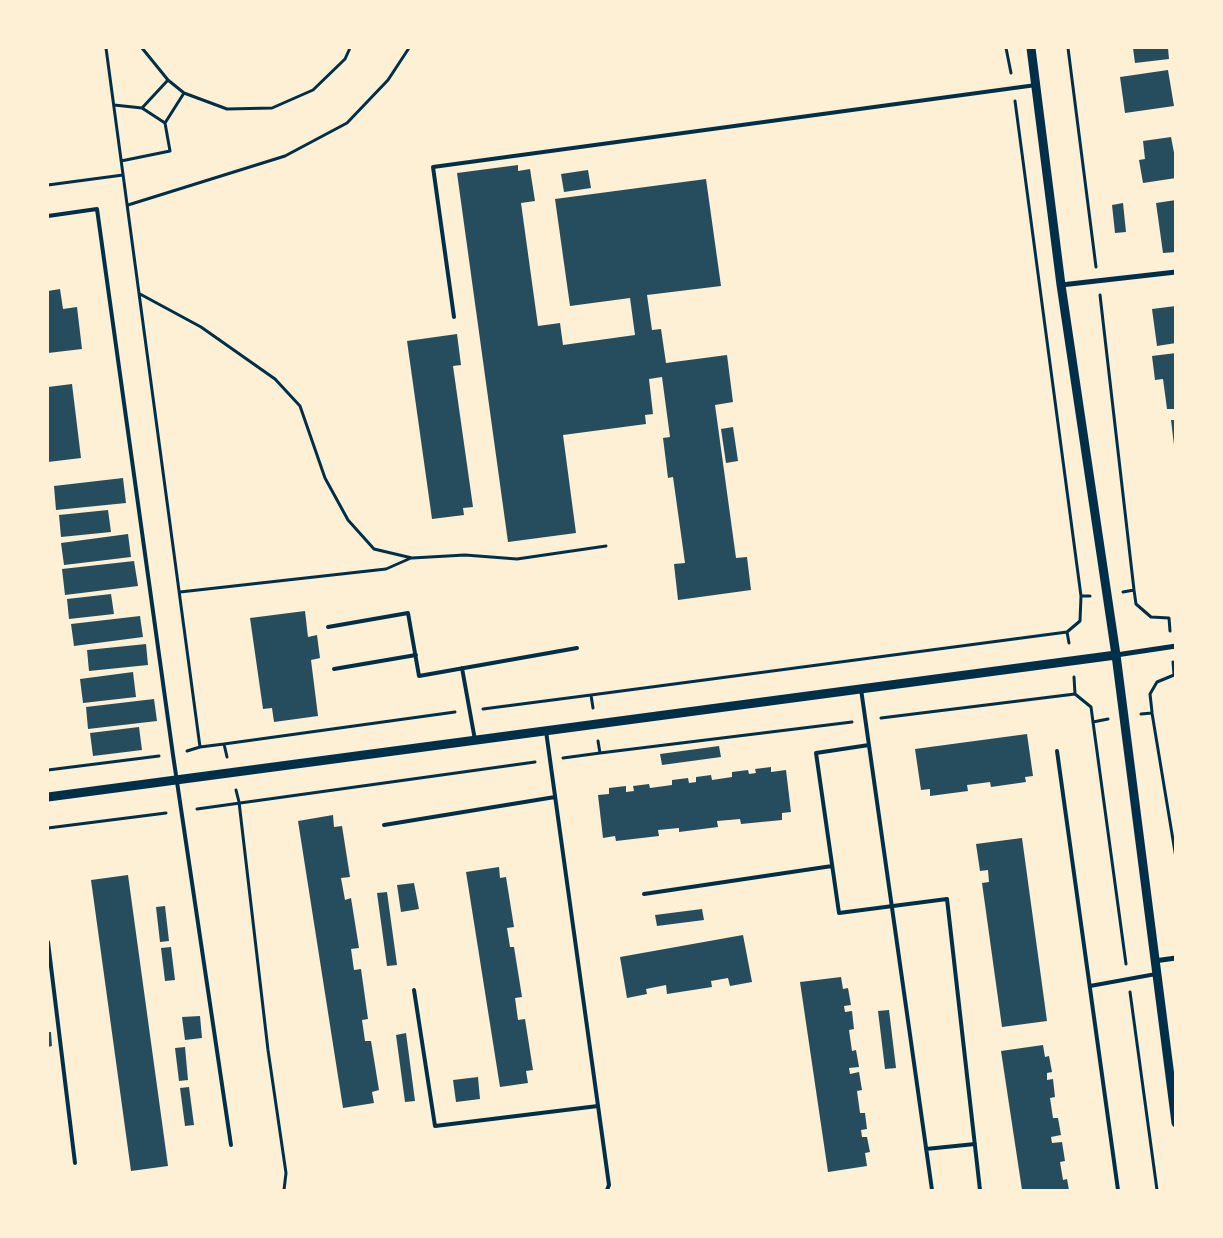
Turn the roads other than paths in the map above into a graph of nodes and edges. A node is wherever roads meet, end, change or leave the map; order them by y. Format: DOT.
graph roads {
  1 [pos="1031,48"];
  2 [pos="1036,86"];
  3 [pos="48,216"];
  4 [pos="1176,272"];
  5 [pos="1061,285"];
  6 [pos="454,317"];
  7 [pos="328,628"];
  8 [pos="1176,646"];
  9 [pos="577,648"];
  10 [pos="416,654"];
  11 [pos="1116,655"];
  12 [pos="462,668"];
  13 [pos="334,669"];
  14 [pos="861,689"];
  15 [pos="546,731"];
  16 [pos="475,740"];
  17 [pos="868,745"];
  18 [pos="1057,751"];
  19 [pos="177,780"];
  20 [pos="48,797"];
  21 [pos="555,797"];
  22 [pos="384,825"];
  23 [pos="832,866"];
  24 [pos="644,894"];
  25 [pos="891,906"];
  26 [pos="48,942"];
  27 [pos="1176,958"];
  28 [pos="1154,961"];
  29 [pos="1156,974"];
  30 [pos="1090,986"];
  31 [pos="414,990"];
  32 [pos="598,1106"];
  33 [pos="1176,1123"];
  34 [pos="975,1144"];
  35 [pos="231,1145"];
  36 [pos="926,1149"];
  37 [pos="75,1162"];
  38 [pos="607,1190"];
  39 [pos="932,1190"];
  40 [pos="980,1190"];
  41 [pos="1118,1190"];
  1 -- 2 [label="street"];
  2 -- 5 [label="street"];
  2 -- 6 [label="lane"];
  3 -- 19 [label="lane"];
  4 -- 5 [label="street"];
  5 -- 11 [label="street"];
  7 -- 10 [label="lane"];
  8 -- 11 [label="street"];
  9 -- 12 [label="lane"];
  10 -- 12 [label="lane"];
  10 -- 13 [label="lane"];
  11 -- 14 [label="street"];
  11 -- 28 [label="street"];
  12 -- 16 [label="lane"];
  14 -- 15 [label="street"];
  14 -- 17 [label="lane"];
  15 -- 16 [label="street"];
  15 -- 21 [label="lane"];
  16 -- 19 [label="street"];
  17 -- 23 [label="lane"];
  17 -- 25 [label="lane"];
  18 -- 30 [label="lane"];
  19 -- 20 [label="street"];
  19 -- 35 [label="lane"];
  21 -- 22 [label="lane"];
  21 -- 32 [label="lane"];
  23 -- 24 [label="lane"];
  23 -- 25 [label="lane"];
  25 -- 34 [label="lane"];
  25 -- 36 [label="lane"];
  26 -- 37 [label="lane"];
  27 -- 28 [label="street"];
  28 -- 29 [label="street"];
  29 -- 30 [label="lane"];
  29 -- 33 [label="street"];
  30 -- 41 [label="lane"];
  31 -- 32 [label="lane"];
  32 -- 38 [label="lane"];
  34 -- 36 [label="lane"];
  34 -- 40 [label="lane"];
  36 -- 39 [label="lane"];
}
